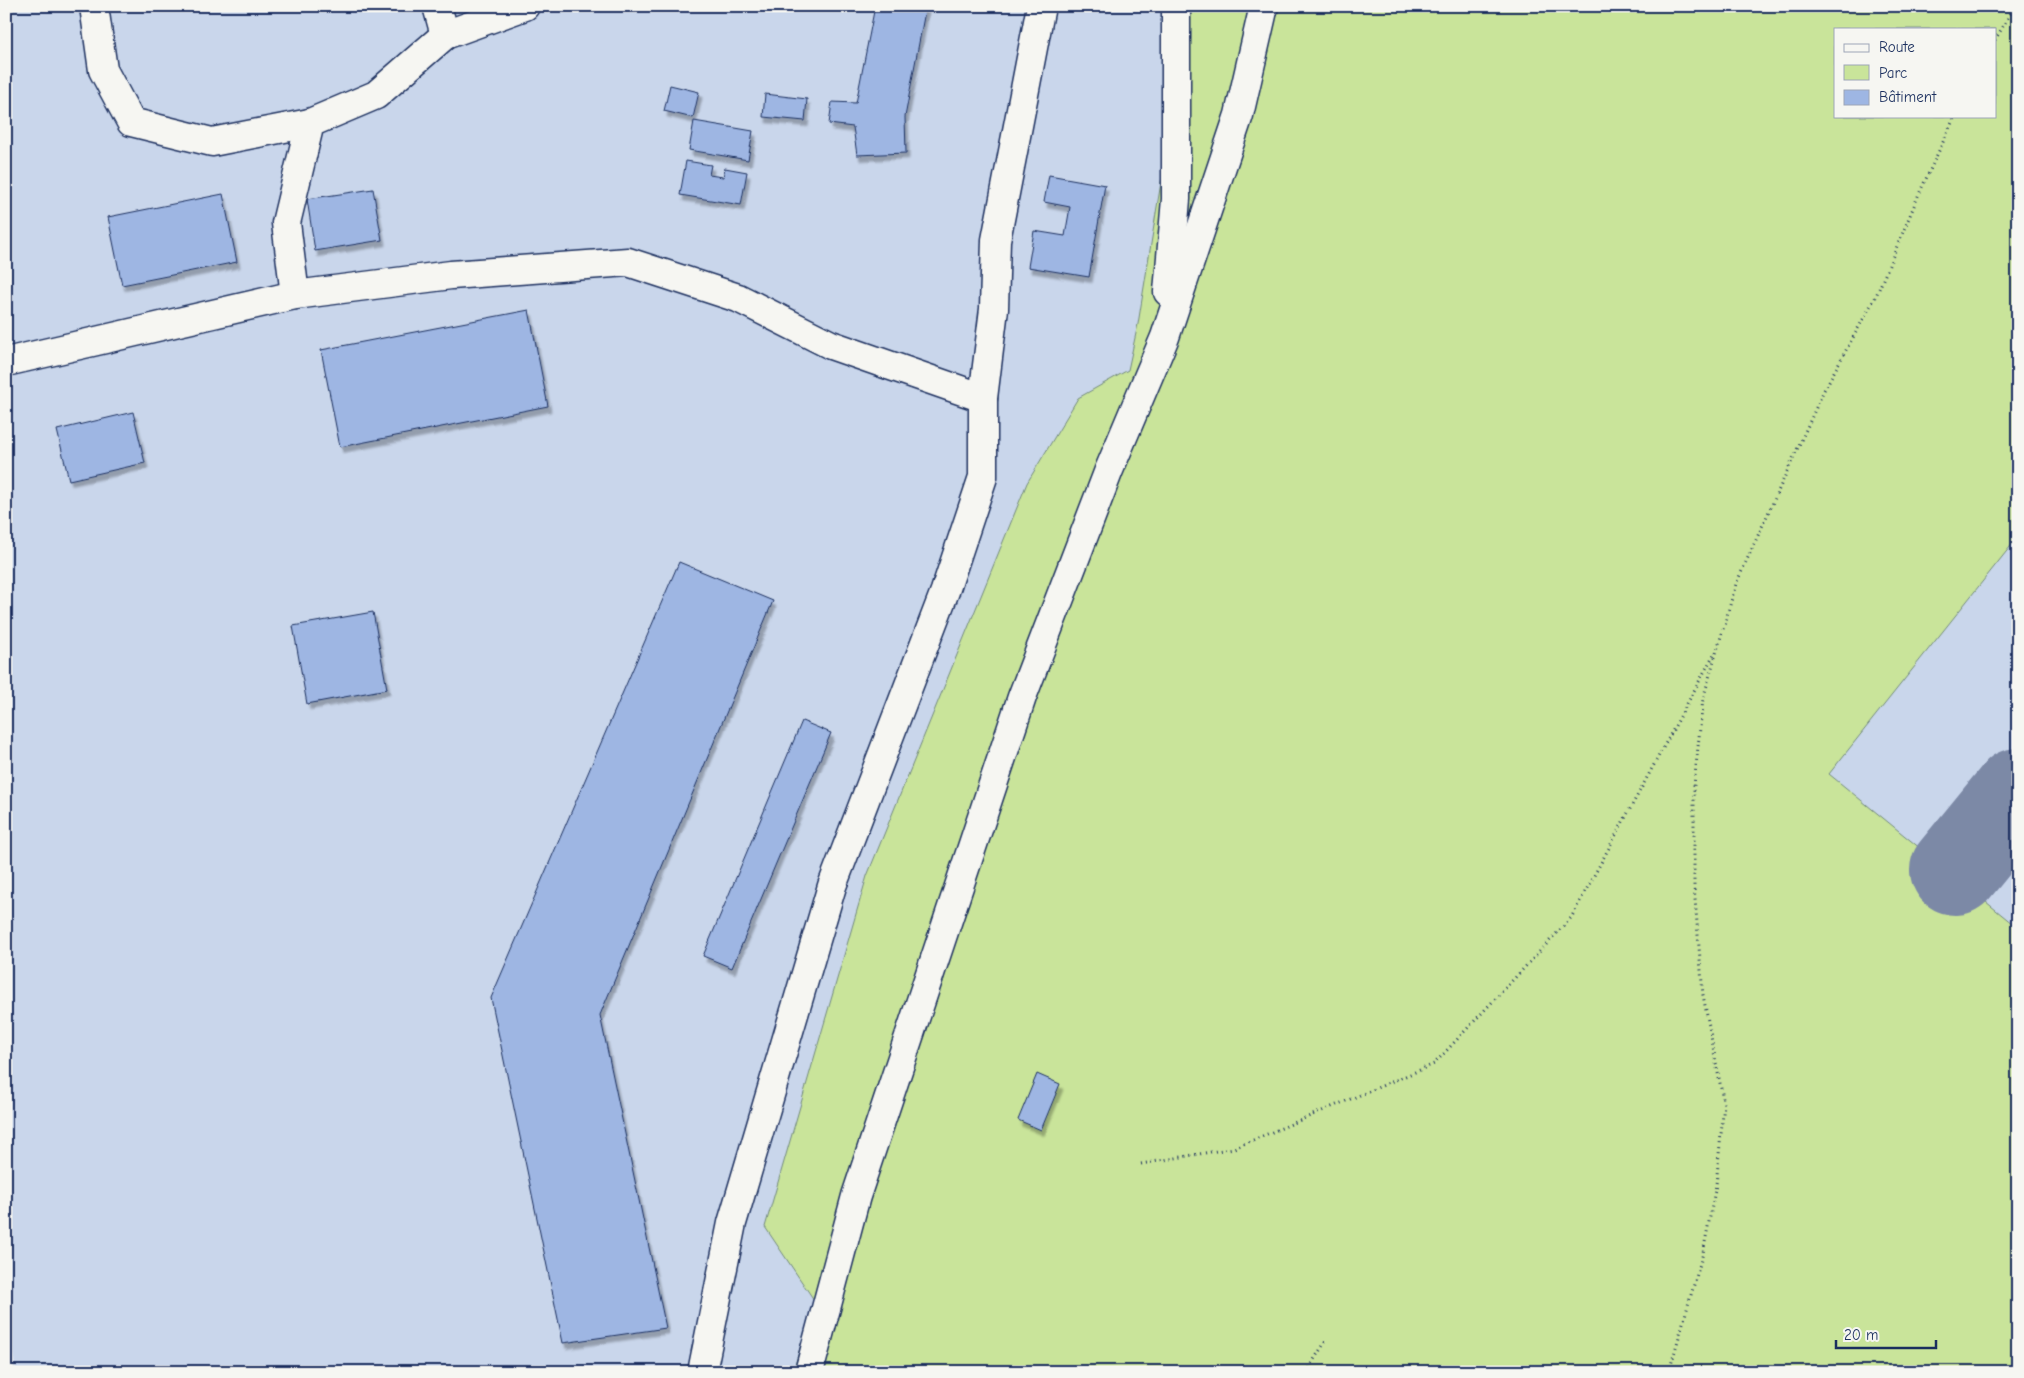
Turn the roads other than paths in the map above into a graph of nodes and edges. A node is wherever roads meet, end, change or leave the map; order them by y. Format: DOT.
graph roads {
  1 [pos="94,6"];
  2 [pos="437,6"];
  3 [pos="525,6"];
  4 [pos="1040,6"];
  5 [pos="1176,6"];
  6 [pos="1264,6"];
  7 [pos="445,35"];
  8 [pos="310,123"];
  9 [pos="295,295"];
  10 [pos="1165,336"];
  11 [pos="6,362"];
  12 [pos="983,398"];
  13 [pos="702,1372"];
  14 [pos="809,1372"];
  1 -- 8 [label="lane"];
  2 -- 7 [label="lane"];
  3 -- 7 [label="lane"];
  4 -- 12 [label="lane"];
  5 -- 10 [label="lane"];
  6 -- 10 [label="lane"];
  7 -- 8 [label="lane"];
  8 -- 9 [label="lane"];
  9 -- 11 [label="lane"];
  9 -- 12 [label="lane"];
  10 -- 14 [label="lane"];
  12 -- 13 [label="lane"];
}
